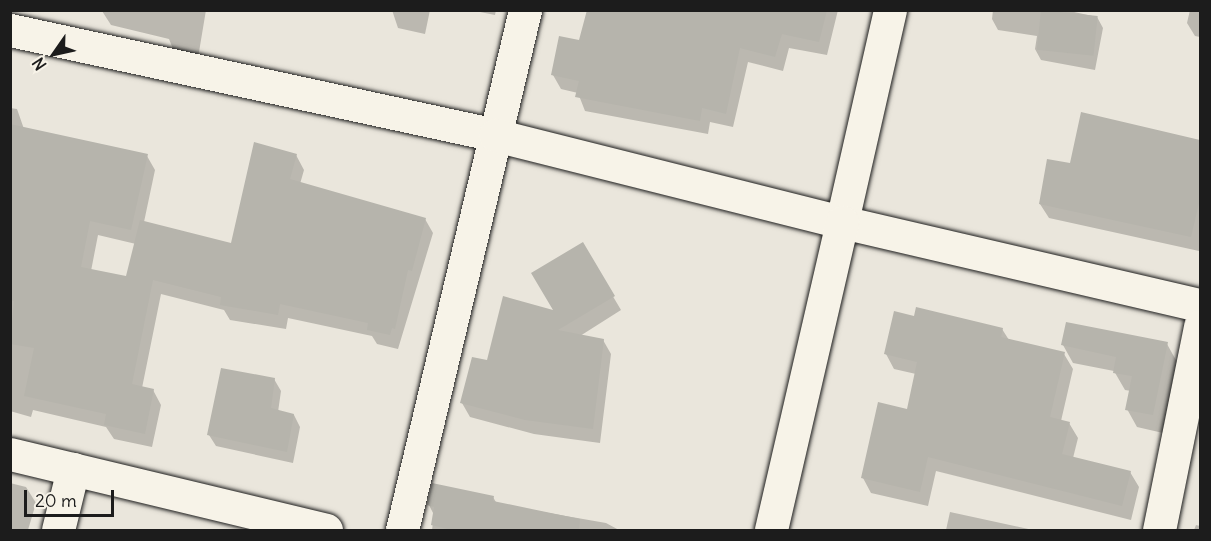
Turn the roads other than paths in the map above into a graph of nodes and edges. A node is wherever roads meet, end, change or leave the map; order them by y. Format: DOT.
graph roads {
  1 [pos="525,10"];
  2 [pos="890,10"];
  3 [pos="10,30"];
  4 [pos="495,135"];
  5 [pos="842,222"];
  6 [pos="1200,305"];
  7 [pos="1200,326"];
  8 [pos="10,454"];
  9 [pos="73,469"];
  10 [pos="58,531"];
  11 [pos="326,531"];
  12 [pos="402,531"];
  13 [pos="771,531"];
  14 [pos="1159,531"];
  1 -- 4 [label="street"];
  2 -- 5 [label="street"];
  3 -- 4 [label="street"];
  4 -- 5 [label="street"];
  4 -- 12 [label="street"];
  5 -- 6 [label="street"];
  5 -- 13 [label="street"];
  7 -- 14 [label="street"];
  8 -- 9 [label="street"];
  9 -- 10 [label="street"];
  9 -- 11 [label="street"];
}
